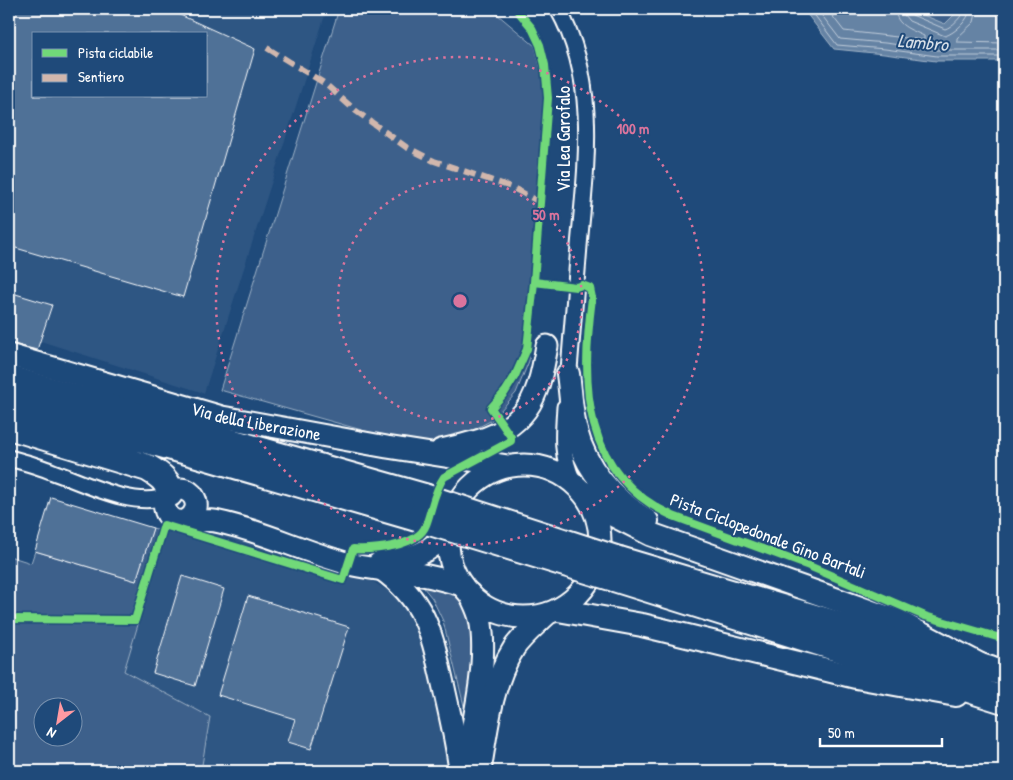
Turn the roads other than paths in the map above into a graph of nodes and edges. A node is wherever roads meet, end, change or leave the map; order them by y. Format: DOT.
graph roads {
  1 [pos="558,9"];
  2 [pos="547,346"];
  3 [pos="9,355"];
  4 [pos="568,374"];
  5 [pos="9,379"];
  6 [pos="9,403"];
  7 [pos="9,426"];
  8 [pos="426,453"];
  9 [pos="9,458"];
  10 [pos="508,466"];
  11 [pos="578,487"];
  12 [pos="109,493"];
  13 [pos="178,505"];
  14 [pos="420,507"];
  15 [pos="449,530"];
  16 [pos="359,566"];
  17 [pos="744,568"];
  18 [pos="617,569"];
  19 [pos="381,570"];
  20 [pos="466,590"];
  21 [pos="553,612"];
  22 [pos="997,673"];
  23 [pos="1004,702"];
  24 [pos="462,771"];
  25 [pos="480,771"];
  1 -- 4 [label="street, Via Lea Garofalo"];
  2 -- 8 [label="main road"];
  3 -- 8 [label="main road, Via della Liberazione"];
  4 -- 11 [label="street, Via Lea Garofalo"];
  4 -- 17 [label="main road"];
  5 -- 14 [label="highway"];
  6 -- 14 [label="highway"];
  7 -- 13 [label="highway"];
  8 -- 10 [label="main road, Via della Liberazione"];
  9 -- 12 [label="street"];
  10 -- 11 [label="main road"];
  10 -- 15 [label="main road"];
  11 -- 17 [label="main road"];
  11 -- 21 [label="main road"];
  12 -- 13 [label="street"];
  12 -- 13 [label="street"];
  13 -- 16 [label="main road"];
  14 -- 18 [label="highway, bridge"];
  15 -- 16 [label="main road"];
  15 -- 20 [label="main road"];
  16 -- 19 [label="main road"];
  17 -- 22 [label="main road"];
  18 -- 22 [label="highway"];
  18 -- 23 [label="highway"];
  19 -- 20 [label="main road"];
  19 -- 24 [label="main road"];
  20 -- 21 [label="main road"];
  20 -- 24 [label="main road"];
  21 -- 23 [label="main road"];
  21 -- 25 [label="main road"];
}
